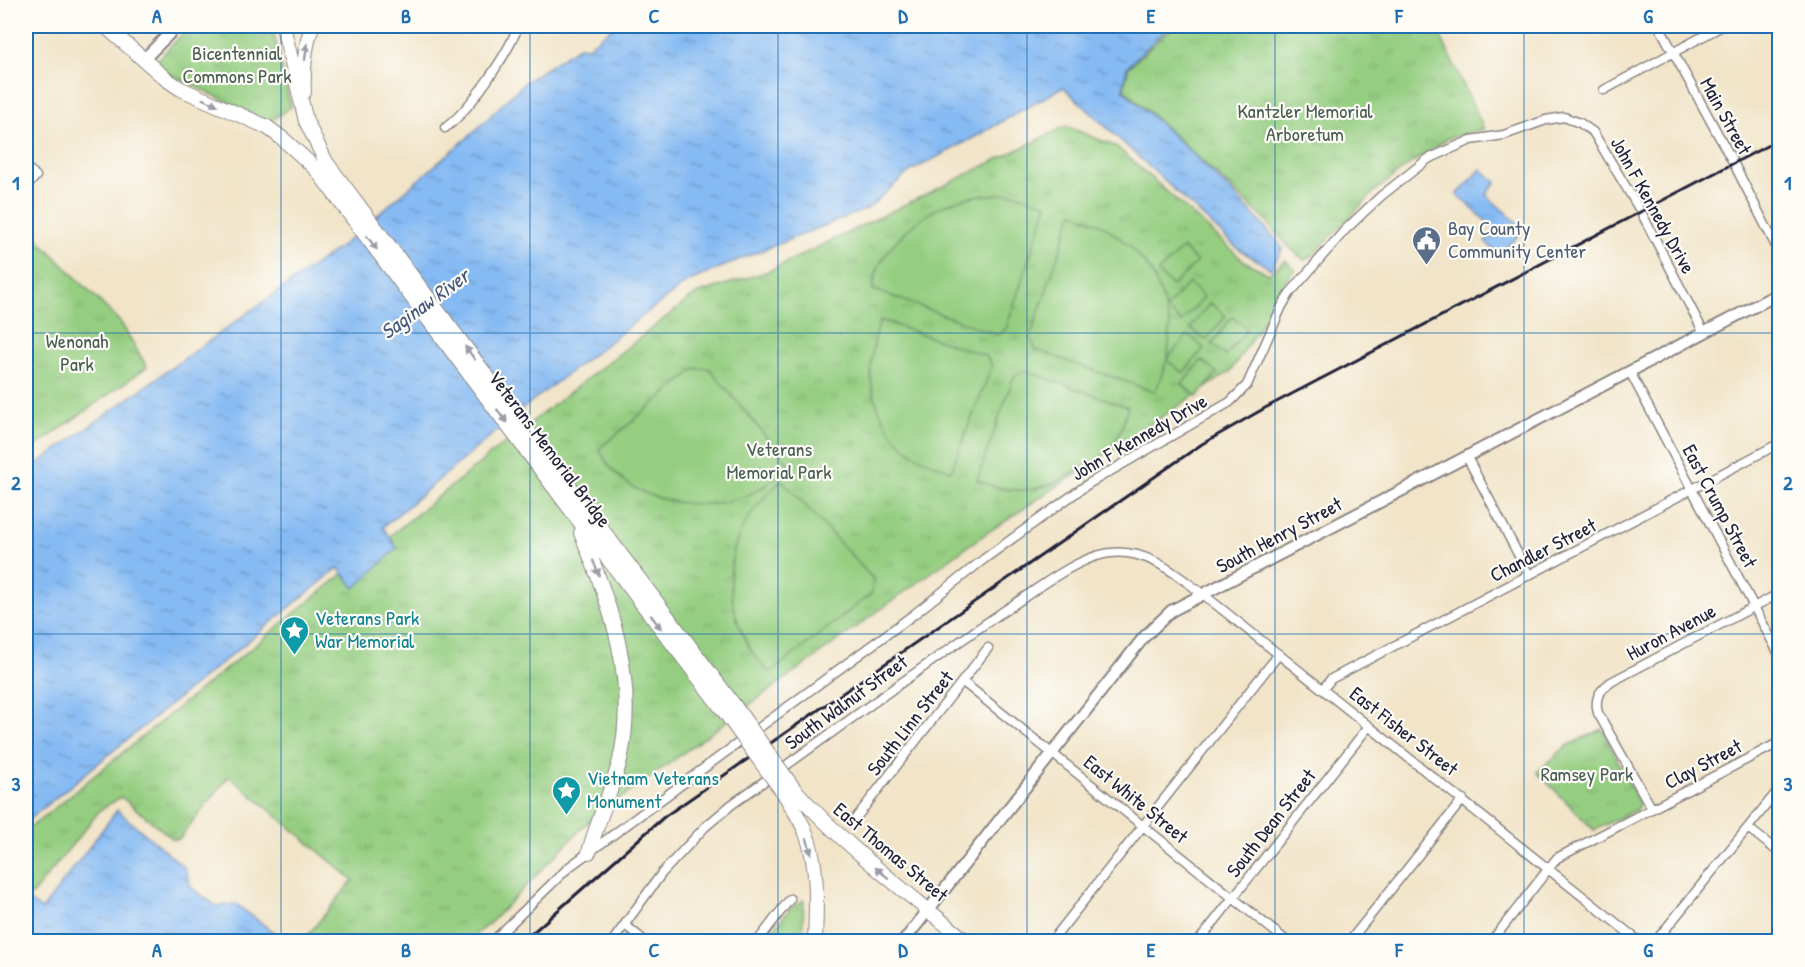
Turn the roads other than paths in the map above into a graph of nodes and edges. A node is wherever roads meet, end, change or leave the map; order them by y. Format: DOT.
graph roads {
  1 [pos="105,26"];
  2 [pos="177,26"];
  3 [pos="283,26"];
  4 [pos="312,26"];
  5 [pos="518,26"];
  6 [pos="1659,26"];
  7 [pos="1722,26"];
  8 [pos="1673,52"];
  9 [pos="143,60"];
  10 [pos="1604,90"];
  11 [pos="306,121"];
  12 [pos="445,128"];
  13 [pos="26,166"];
  14 [pos="26,187"];
  15 [pos="342,193"];
  16 [pos="1779,255"];
  17 [pos="1779,293"];
  18 [pos="1704,333"];
  19 [pos="1630,372"];
  20 [pos="1779,443"];
  21 [pos="1467,457"];
  22 [pos="563,487"];
  23 [pos="1692,489"];
  24 [pos="574,514"];
  25 [pos="1141,556"];
  26 [pos="1529,575"];
  27 [pos="1779,593"];
  28 [pos="1204,595"];
  29 [pos="1754,607"];
  30 [pos="988,648"];
  31 [pos="1279,654"];
  32 [pos="1779,656"];
  33 [pos="963,682"];
  34 [pos="1323,689"];
  35 [pos="729,707"];
  36 [pos="1369,726"];
  37 [pos="1779,742"];
  38 [pos="1053,754"];
  39 [pos="1779,788"];
  40 [pos="790,792"];
  41 [pos="1463,799"];
  42 [pos="1652,809"];
  43 [pos="856,818"];
  44 [pos="1142,826"];
  45 [pos="1748,828"];
  46 [pos="590,852"];
  47 [pos="1779,853"];
  48 [pos="1549,869"];
  49 [pos="1233,898"];
  50 [pos="790,899"];
  51 [pos="928,910"];
  52 [pos="625,925"];
  53 [pos="492,942"];
  54 [pos="612,942"];
  55 [pos="646,942"];
  56 [pos="757,942"];
  57 [pos="815,942"];
  58 [pos="903,942"];
  59 [pos="967,942"];
  60 [pos="1051,942"];
  61 [pos="1198,942"];
  62 [pos="1288,942"];
  63 [pos="1349,942"];
  64 [pos="1491,942"];
  65 [pos="1640,942"];
  66 [pos="1655,942"];
  1 -- 9 [label="highway, Veterans Memorial Bridge"];
  2 -- 9 [label="street"];
  3 -- 11 [label="highway, Veterans Memorial Bridge"];
  11 -- 4 [label="highway, one-way"];
  5 -- 12 [label="street"];
  6 -- 8 [label="street, Main Street"];
  7 -- 8 [label="street"];
  8 -- 10 [label="street"];
  8 -- 16 [label="street, Main Street"];
  9 -- 15 [label="highway, Veterans Memorial Bridge, one-way"];
  11 -- 15 [label="highway, Veterans Memorial Bridge"];
  13 -- 14 [label="street"];
  15 -- 22 [label="highway, Veterans Memorial Bridge"];
  17 -- 18 [label="street, South Henry Street"];
  18 -- 19 [label="street, South Henry Street"];
  18 -- 46 [label="street, John F Kennedy Drive"];
  19 -- 21 [label="street, South Henry Street"];
  19 -- 23 [label="street, East Crump Street"];
  20 -- 23 [label="street, Chandler Street"];
  21 -- 26 [label="street"];
  21 -- 28 [label="street, South Henry Street"];
  22 -- 24 [label="highway, Veterans Memorial Bridge"];
  22 -- 35 [label="highway, Veterans Memorial Bridge"];
  23 -- 26 [label="street, Chandler Street"];
  23 -- 29 [label="street, East Crump Street"];
  24 -- 35 [label="highway, Veterans Memorial Bridge, one-way"];
  24 -- 46 [label="highway, one-way"];
  25 -- 28 [label="street, East Fisher Street"];
  25 -- 52 [label="street, South Walnut Street"];
  26 -- 34 [label="street, Chandler Street"];
  27 -- 29 [label="street, Huron Avenue"];
  28 -- 31 [label="street, East Fisher Street"];
  28 -- 38 [label="street, South Henry Street"];
  29 -- 32 [label="street, East Crump Street"];
  29 -- 42 [label="street, Huron Avenue"];
  30 -- 33 [label="street, South Linn Street"];
  31 -- 34 [label="street, East Fisher Street"];
  31 -- 44 [label="street"];
  33 -- 38 [label="street, East White Street"];
  33 -- 43 [label="street, South Linn Street"];
  34 -- 36 [label="street, East Fisher Street"];
  35 -- 40 [label="highway, Veterans Memorial Bridge, bridge"];
  36 -- 41 [label="street, East Fisher Street"];
  36 -- 49 [label="street, South Dean Street"];
  37 -- 42 [label="street, Clay Street"];
  38 -- 44 [label="street, East White Street"];
  38 -- 51 [label="street, South Henry Street"];
  39 -- 45 [label="street"];
  51 -- 40 [label="highway, East Thomas Street, one-way"];
  40 -- 57 [label="highway, Veterans Memorial Bridge, one-way"];
  41 -- 48 [label="street, East Fisher Street"];
  41 -- 63 [label="street"];
  42 -- 48 [label="street, Clay Street"];
  44 -- 49 [label="street, East White Street"];
  44 -- 60 [label="street"];
  45 -- 47 [label="street"];
  45 -- 66 [label="street"];
  46 -- 53 [label="street, John F Kennedy Drive"];
  48 -- 64 [label="street, Clay Street"];
  48 -- 65 [label="street, East Fisher Street"];
  49 -- 61 [label="street, South Dean Street"];
  49 -- 62 [label="street, East White Street"];
  50 -- 56 [label="street"];
  51 -- 58 [label="street, South Henry Street"];
  51 -- 59 [label="highway, East Thomas Street"];
  52 -- 54 [label="street, South Walnut Street"];
  52 -- 55 [label="street"];
}
